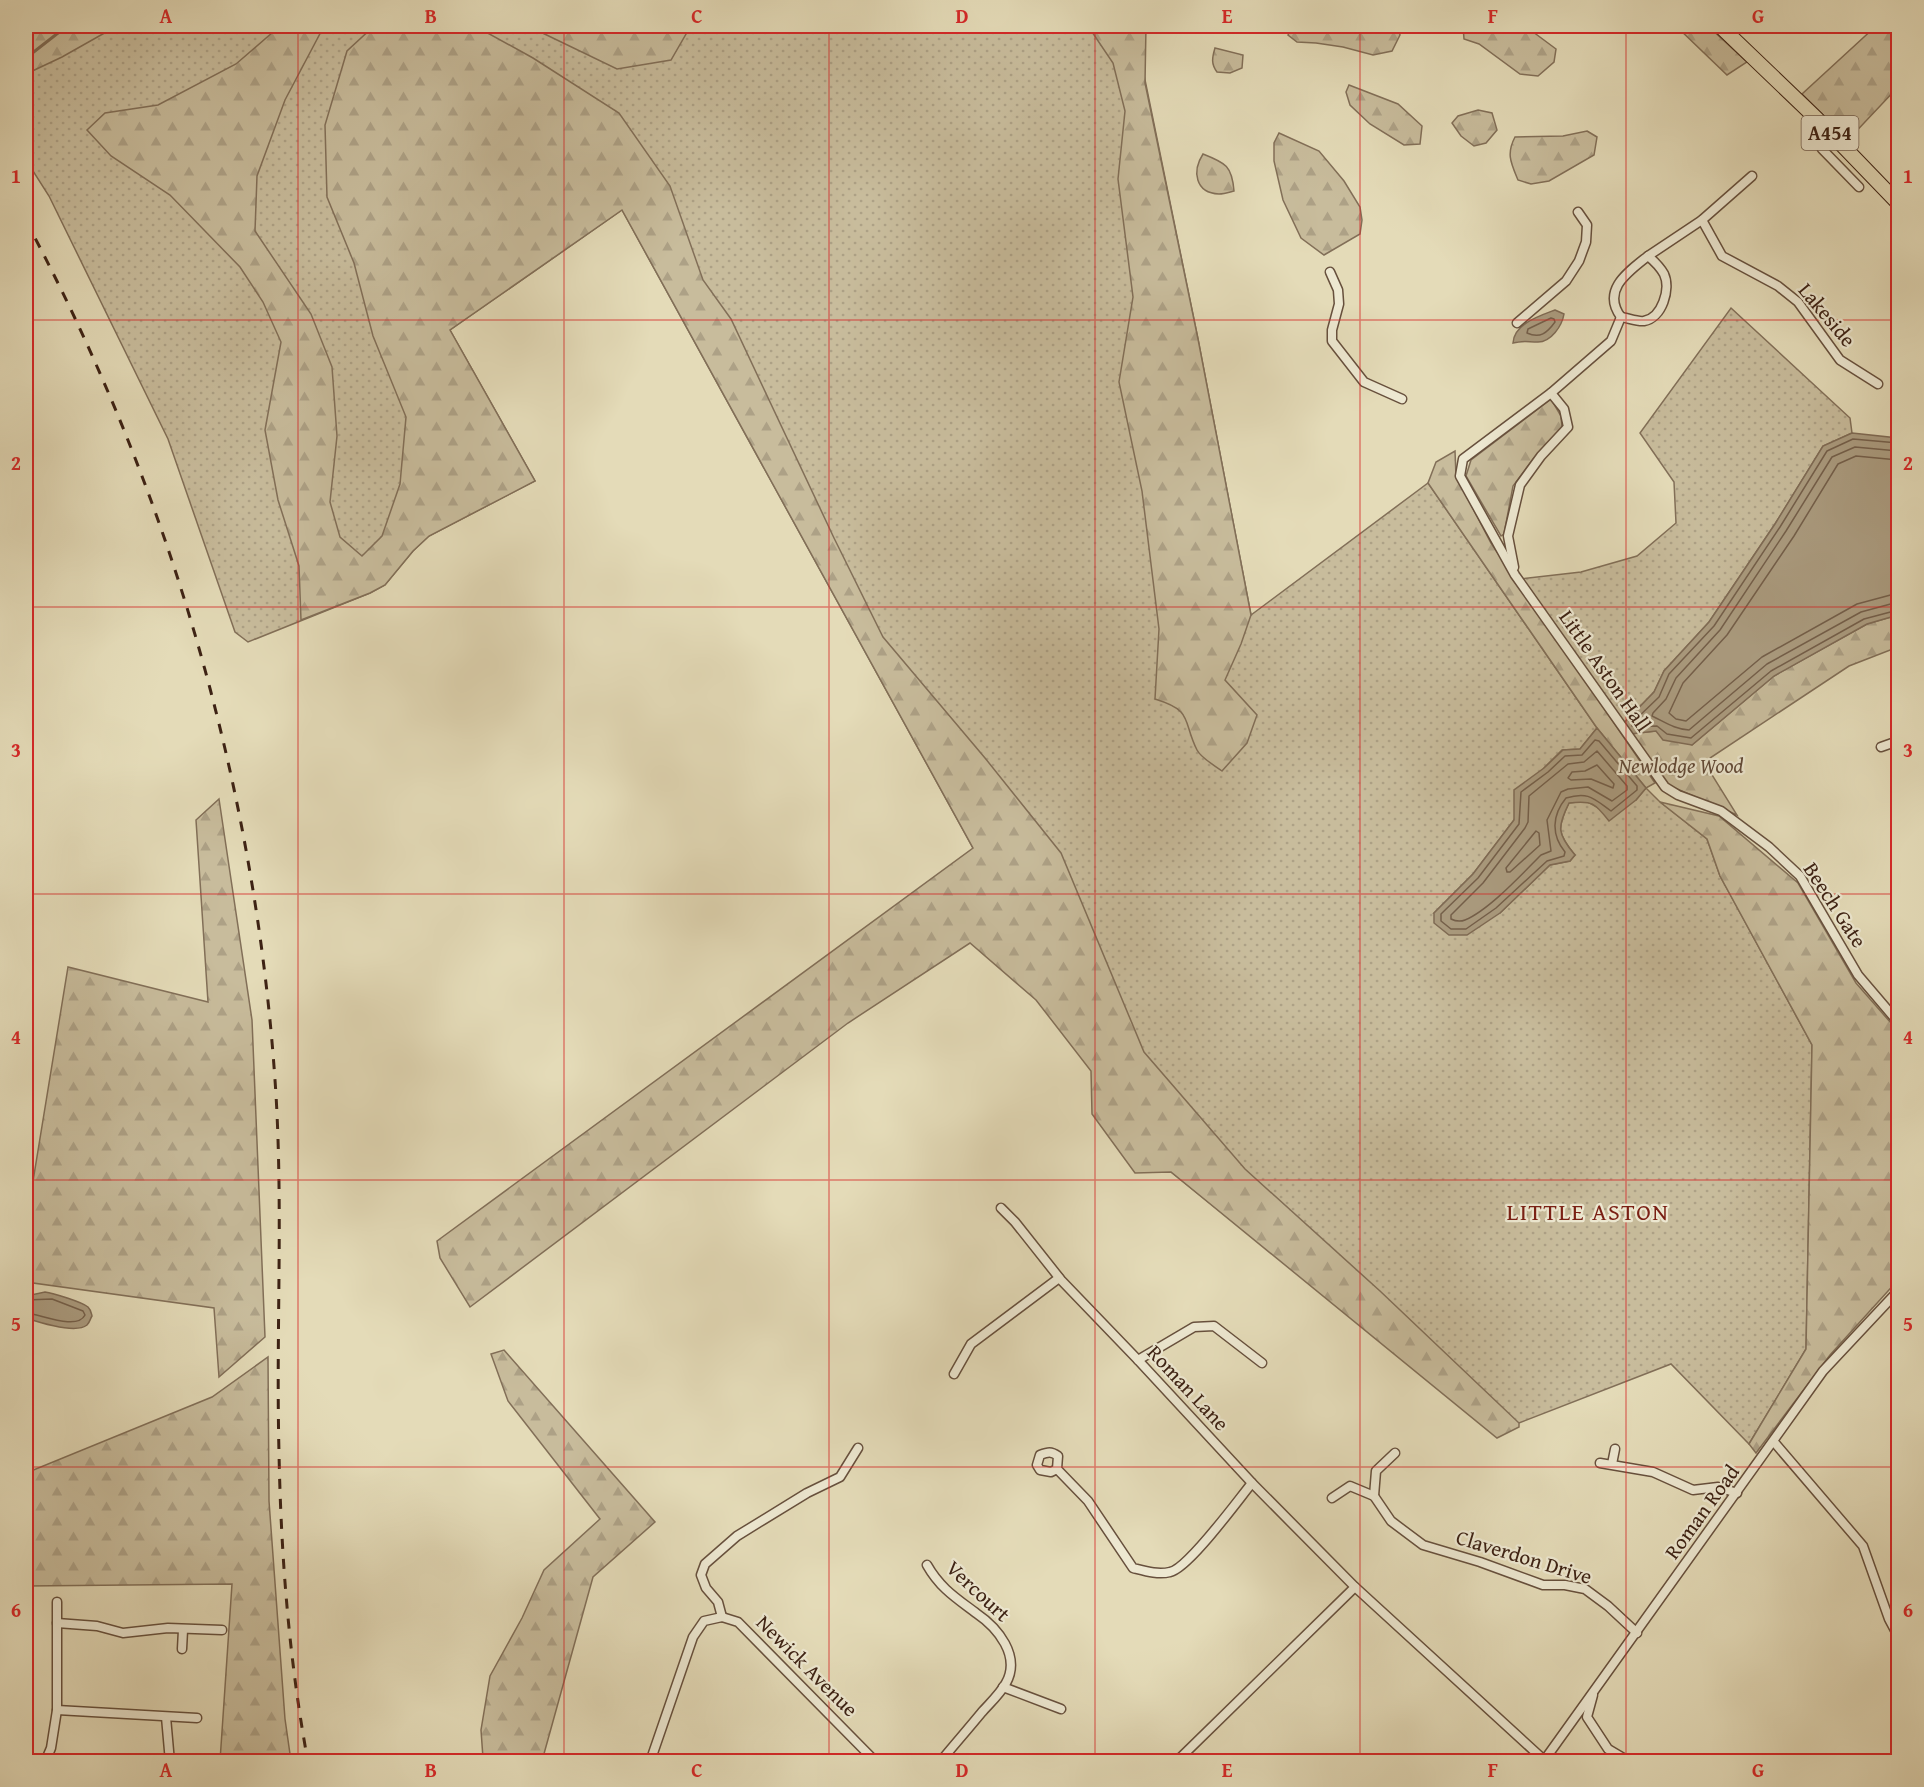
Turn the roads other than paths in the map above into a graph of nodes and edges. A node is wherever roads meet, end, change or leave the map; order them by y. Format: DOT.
graph roads {
  1 [pos="1720,26"];
  2 [pos="1841,144"];
  3 [pos="1822,149"];
  4 [pos="1830,156"];
  5 [pos="1752,176"];
  6 [pos="1859,187"];
  7 [pos="1899,203"];
  8 [pos="1578,212"];
  9 [pos="1702,220"];
  10 [pos="1648,256"];
  11 [pos="1330,272"];
  12 [pos="1621,317"];
  13 [pos="1517,323"];
  14 [pos="1878,384"];
  15 [pos="1551,393"];
  16 [pos="1402,399"];
  17 [pos="1515,575"];
  18 [pos="1899,741"];
  19 [pos="1881,747"];
  20 [pos="1665,787"];
  21 [pos="1899,1022"];
  22 [pos="1001,1208"];
  23 [pos="1059,1278"];
  24 [pos="1899,1291"];
  25 [pos="1138,1360"];
  26 [pos="1262,1363"];
  27 [pos="954,1374"];
  28 [pos="1774,1442"];
  29 [pos="858,1448"];
  30 [pos="1615,1449"];
  31 [pos="1395,1453"];
  32 [pos="1600,1464"];
  33 [pos="1612,1464"];
  34 [pos="1058,1469"];
  35 [pos="1252,1483"];
  36 [pos="1737,1493"];
  37 [pos="1374,1496"];
  38 [pos="1332,1498"];
  39 [pos="927,1565"];
  40 [pos="1355,1587"];
  41 [pos="57,1602"];
  42 [pos="722,1617"];
  43 [pos="57,1623"];
  44 [pos="183,1630"];
  45 [pos="222,1630"];
  46 [pos="1637,1633"];
  47 [pos="1899,1636"];
  48 [pos="182,1649"];
  49 [pos="1596,1686"];
  50 [pos="1003,1687"];
  51 [pos="1061,1709"];
  52 [pos="57,1710"];
  53 [pos="166,1717"];
  54 [pos="197,1718"];
  55 [pos="45,1761"];
  56 [pos="170,1761"];
  57 [pos="650,1761"];
  58 [pos="876,1761"];
  59 [pos="940,1761"];
  60 [pos="1176,1761"];
  61 [pos="1544,1761"];
  62 [pos="1630,1761"];
  1 -- 2 [label="main road, A454"];
  2 -- 4 [label="street"];
  2 -- 7 [label="main road, A454"];
  3 -- 4 [label="street"];
  4 -- 6 [label="street"];
  5 -- 9 [label="street"];
  8 -- 13 [label="street"];
  9 -- 10 [label="street"];
  9 -- 14 [label="street, Lakeside"];
  10 -- 12 [label="street"];
  10 -- 12 [label="street"];
  11 -- 16 [label="street"];
  12 -- 15 [label="street, Little Aston Hall"];
  15 -- 17 [label="street, Little Aston Hall"];
  15 -- 17 [label="street, Little Aston Hall"];
  17 -- 20 [label="street, Little Aston Hall"];
  18 -- 19 [label="street"];
  20 -- 21 [label="street, Beech Gate"];
  22 -- 23 [label="street, Roman Lane"];
  23 -- 25 [label="street, Roman Lane"];
  23 -- 27 [label="street"];
  24 -- 28 [label="street, Roman Road"];
  25 -- 26 [label="street"];
  25 -- 35 [label="street, Roman Lane"];
  28 -- 36 [label="street, Roman Road"];
  28 -- 47 [label="street"];
  29 -- 42 [label="street, Newick Avenue"];
  30 -- 33 [label="street"];
  31 -- 37 [label="street"];
  32 -- 33 [label="street"];
  33 -- 36 [label="street"];
  34 -- 35 [label="street"];
  35 -- 40 [label="street, Roman Lane"];
  36 -- 46 [label="street, Roman Road"];
  37 -- 38 [label="street"];
  37 -- 46 [label="street, Claverdon Drive"];
  39 -- 50 [label="street, Vercourt"];
  40 -- 60 [label="street"];
  40 -- 61 [label="street, Roman Lane"];
  41 -- 43 [label="street"];
  42 -- 57 [label="street"];
  42 -- 58 [label="street, Newick Avenue"];
  43 -- 44 [label="street"];
  43 -- 52 [label="street"];
  44 -- 45 [label="street"];
  44 -- 48 [label="street"];
  46 -- 49 [label="street, Roman Road"];
  49 -- 61 [label="street, Roman Road"];
  49 -- 62 [label="street"];
  50 -- 51 [label="street"];
  50 -- 59 [label="street, Vercourt"];
  52 -- 53 [label="street"];
  52 -- 55 [label="street"];
  53 -- 54 [label="street"];
  53 -- 56 [label="street"];
}
